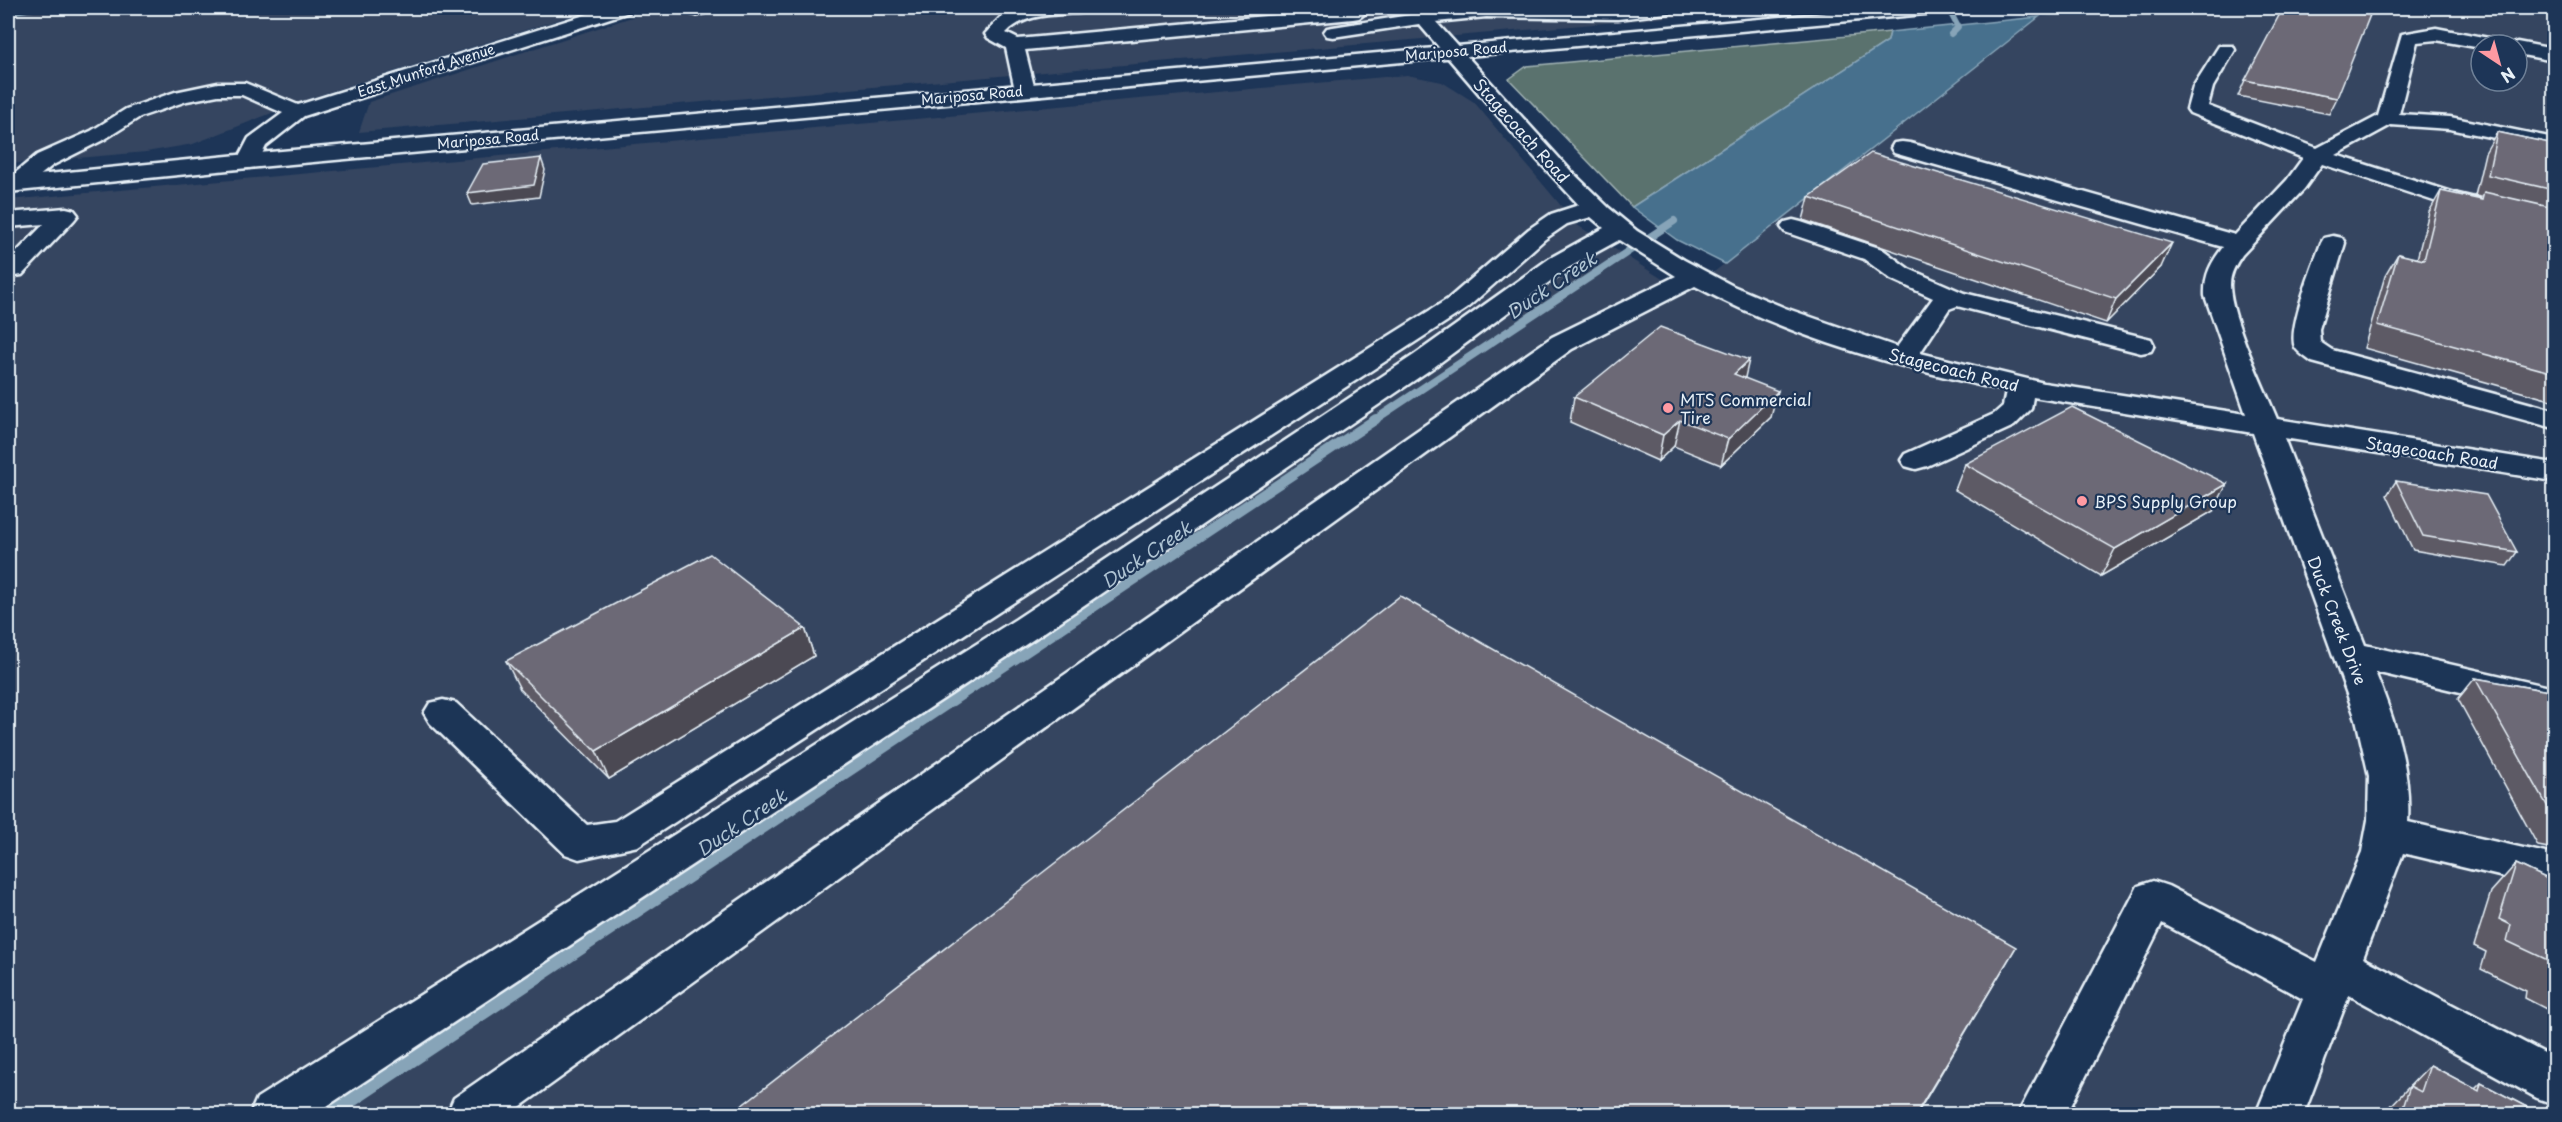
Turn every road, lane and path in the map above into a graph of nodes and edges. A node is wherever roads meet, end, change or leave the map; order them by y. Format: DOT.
graph roads {
  1 [pos="623,8"];
  2 [pos="1080,8"];
  3 [pos="1220,8"];
  4 [pos="1364,8"];
  5 [pos="1660,8"];
  6 [pos="1928,8"];
  7 [pos="1936,8"];
  8 [pos="1036,9"];
  9 [pos="1578,10"];
  10 [pos="1423,18"];
  11 [pos="999,29"];
  12 [pos="2469,40"];
  13 [pos="1015,45"];
  14 [pos="2226,50"];
  15 [pos="2529,50"];
  16 [pos="1112,52"];
  17 [pos="1450,52"];
  18 [pos="2554,55"];
  19 [pos="1025,90"];
  20 [pos="297,112"];
  21 [pos="2387,119"];
  22 [pos="2554,144"];
  23 [pos="1902,148"];
  24 [pos="2318,156"];
  25 [pos="248,161"];
  26 [pos="11,185"];
  27 [pos="1608,218"];
  28 [pos="8,220"];
  29 [pos="2554,224"];
  30 [pos="1793,227"];
  31 [pos="2332,243"];
  32 [pos="2239,244"];
  33 [pos="8,270"];
  34 [pos="1697,275"];
  35 [pos="1955,298"];
  36 [pos="2141,345"];
  37 [pos="1903,358"];
  38 [pos="2021,386"];
  39 [pos="2554,419"];
  40 [pos="2266,427"];
  41 [pos="1916,460"];
  42 [pos="2554,472"];
  43 [pos="2350,654"];
  44 [pos="2554,701"];
  45 [pos="443,713"];
  46 [pos="2386,833"];
  47 [pos="2554,872"];
  48 [pos="2333,978"];
  49 [pos="2554,1082"];
  50 [pos="274,1114"];
  51 [pos="471,1114"];
  52 [pos="2042,1114"];
  53 [pos="2280,1114"];
  1 -- 20 [label="street, East Munford Avenue"];
  2 -- 8 [label="street"];
  3 -- 11 [label="street"];
  4 -- 13 [label="street"];
  5 -- 9 [label="street"];
  6 -- 7 [label="street, Mariposa Road"];
  6 -- 17 [label="street, Mariposa Road"];
  8 -- 11 [label="street"];
  9 -- 10 [label="street"];
  10 -- 16 [label="street"];
  10 -- 17 [label="street, Stagecoach Road"];
  11 -- 13 [label="street"];
  12 -- 21 [label="street"];
  13 -- 19 [label="street"];
  14 -- 24 [label="street"];
  15 -- 18 [label="street"];
  17 -- 19 [label="street, Mariposa Road"];
  17 -- 27 [label="street, Stagecoach Road"];
  19 -- 25 [label="street, Mariposa Road"];
  20 -- 25 [label="street, East Munford Avenue"];
  20 -- 26 [label="street"];
  21 -- 22 [label="street"];
  21 -- 24 [label="street"];
  23 -- 32 [label="street"];
  24 -- 29 [label="street"];
  24 -- 32 [label="street, Duck Creek Drive"];
  25 -- 26 [label="street, Mariposa Road"];
  27 -- 34 [label="street, Stagecoach Road"];
  27 -- 45 [label="street"];
  27 -- 50 [label="street"];
  28 -- 33 [label="street"];
  30 -- 35 [label="street"];
  31 -- 39 [label="street"];
  32 -- 40 [label="street, Duck Creek Drive"];
  34 -- 37 [label="street, Stagecoach Road"];
  34 -- 51 [label="street"];
  35 -- 36 [label="street"];
  35 -- 37 [label="street"];
  37 -- 38 [label="street, Stagecoach Road"];
  38 -- 40 [label="street, Stagecoach Road"];
  38 -- 41 [label="street"];
  40 -- 42 [label="street, Stagecoach Road"];
  40 -- 43 [label="street, Duck Creek Drive"];
  43 -- 44 [label="street"];
  43 -- 46 [label="street, Duck Creek Drive"];
  46 -- 47 [label="street"];
  46 -- 48 [label="street, Duck Creek Drive"];
  48 -- 49 [label="street"];
  48 -- 52 [label="street"];
  48 -- 53 [label="street, Duck Creek Drive"];
}
